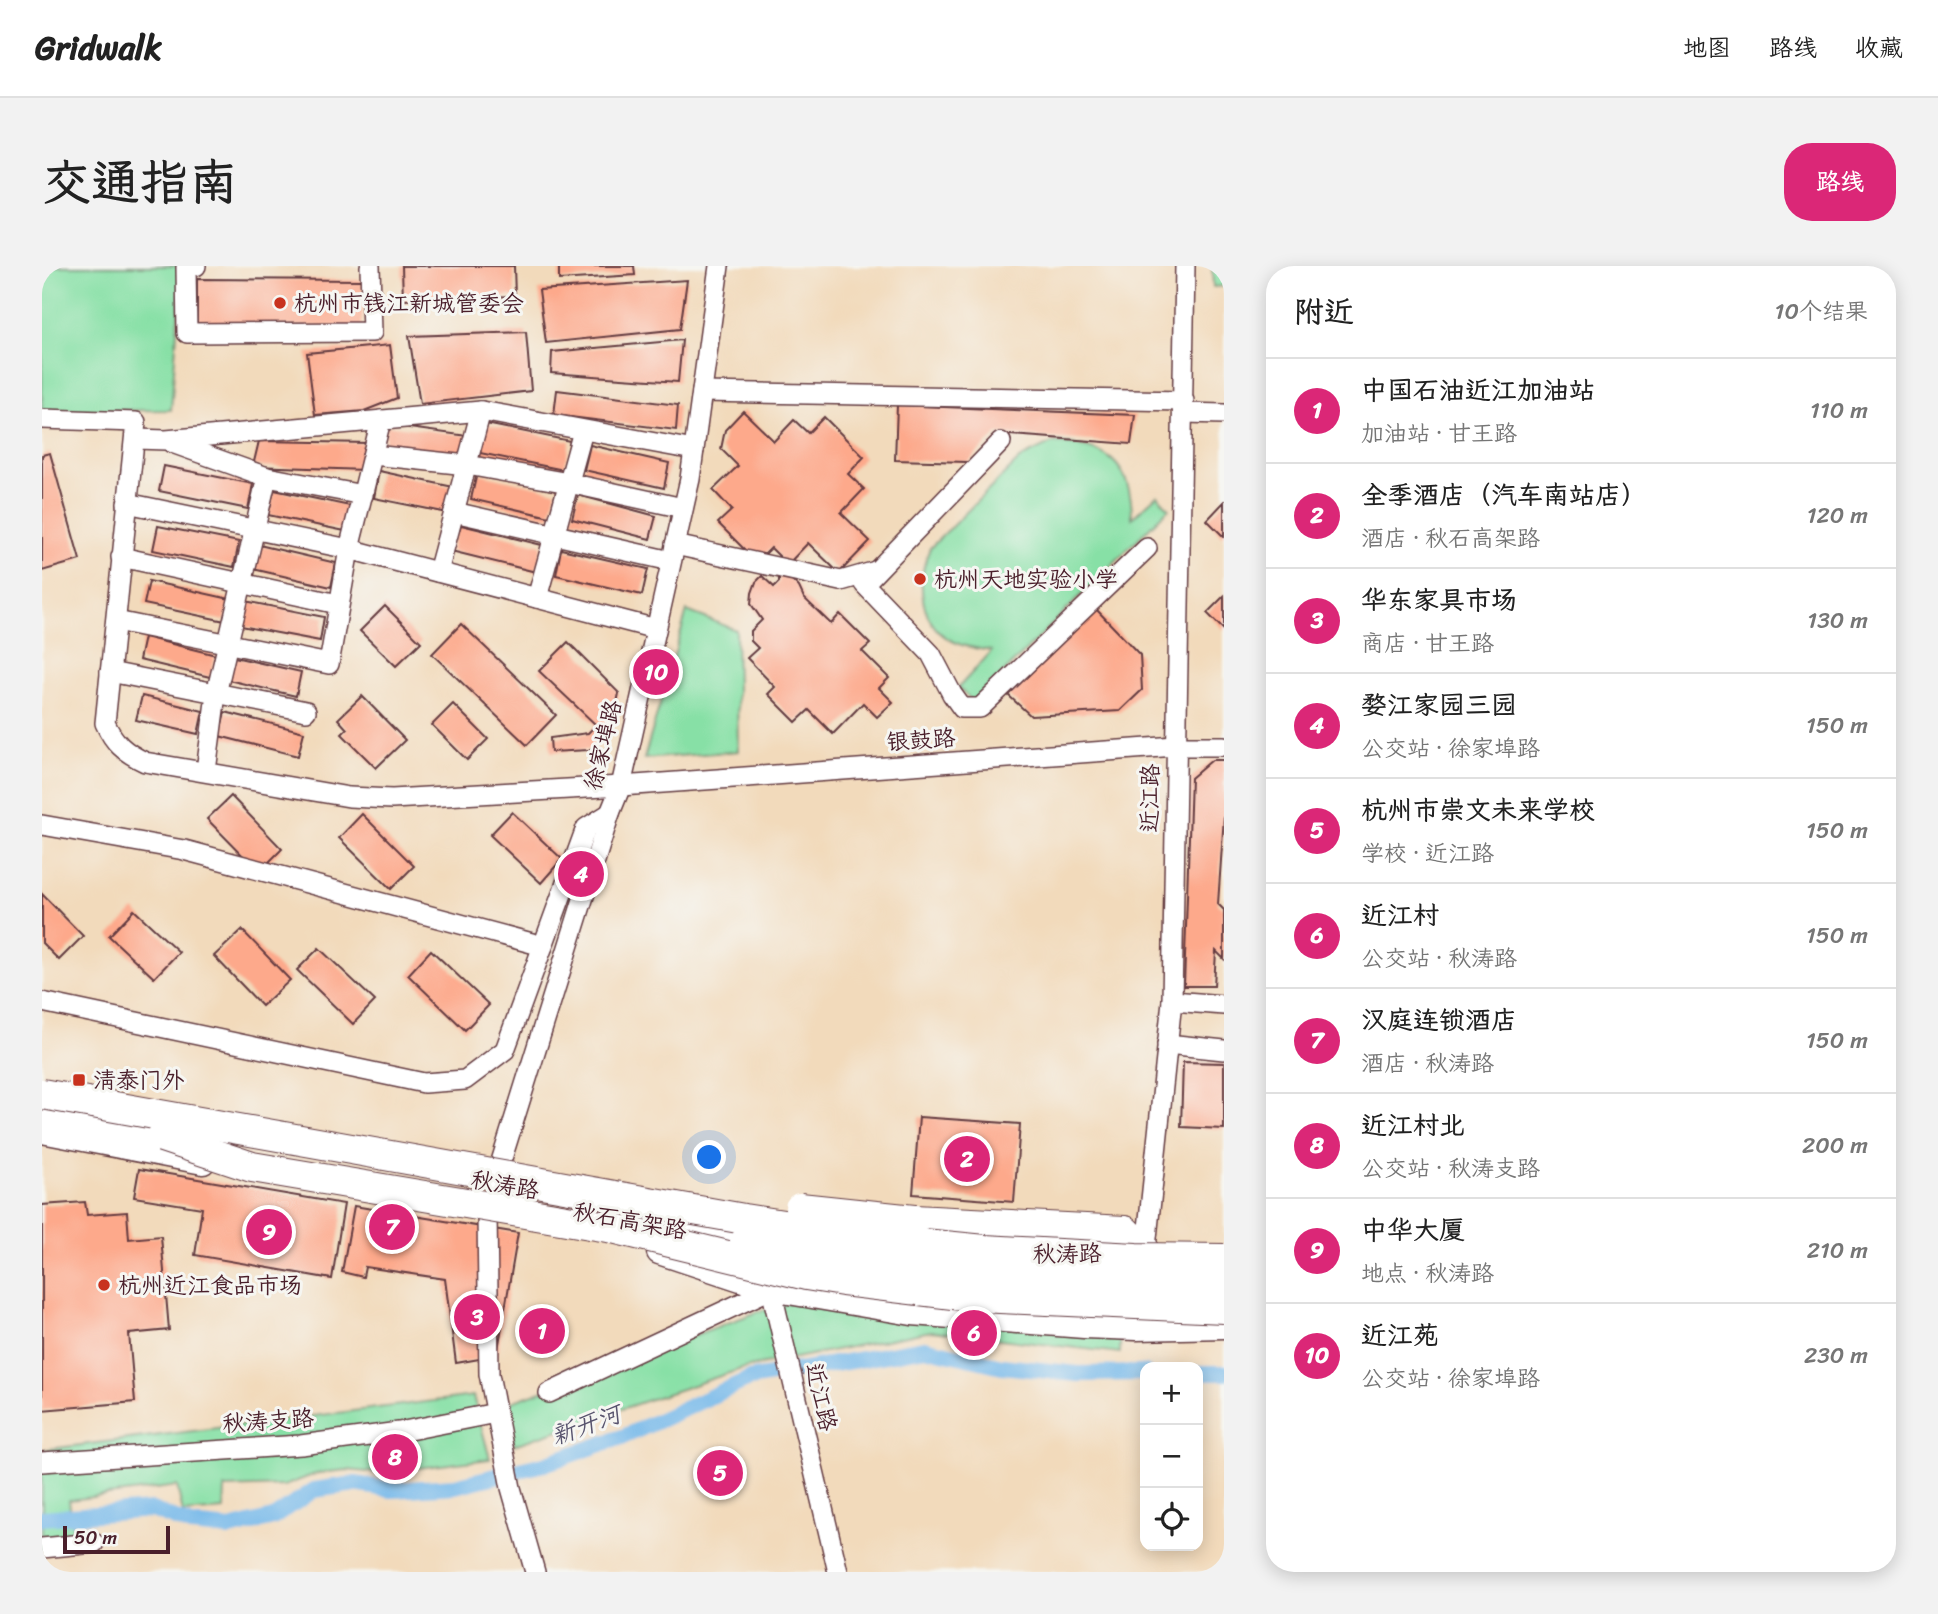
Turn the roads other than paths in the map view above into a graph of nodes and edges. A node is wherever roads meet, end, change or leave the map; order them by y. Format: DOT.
graph roads {
  1 [pos="196,266"];
  2 [pos="370,266"];
  3 [pos="719,266"];
  4 [pos="1185,266"];
  5 [pos="702,392"];
  6 [pos="1184,407"];
  7 [pos="481,411"];
  8 [pos="1224,414"];
  9 [pos="42,419"];
  10 [pos="381,420"];
  11 [pos="583,431"];
  12 [pos="136,439"];
  13 [pos="166,440"];
  14 [pos="1002,442"];
  15 [pos="694,450"];
  16 [pos="373,455"];
  17 [pos="467,465"];
  18 [pos="267,477"];
  19 [pos="569,483"];
  20 [pos="363,495"];
  21 [pos="127,503"];
  22 [pos="683,508"];
  23 [pos="454,512"];
  24 [pos="254,528"];
  25 [pos="555,533"];
  26 [pos="1147,548"];
  27 [pos="349,550"];
  28 [pos="673,553"];
  29 [pos="121,557"];
  30 [pos="877,570"];
  31 [pos="438,572"];
  32 [pos="242,582"];
  33 [pos="537,598"];
  34 [pos="338,604"];
  35 [pos="116,621"];
  36 [pos="656,629"];
  37 [pos="227,643"];
  38 [pos="110,672"];
  39 [pos="216,694"];
  40 [pos="306,711"];
  41 [pos="1175,746"];
  42 [pos="1224,746"];
  43 [pos="206,771"];
  44 [pos="621,786"];
  45 [pos="610,813"];
  46 [pos="42,825"];
  47 [pos="543,947"];
  48 [pos="1172,1001"];
  49 [pos="42,1002"];
  50 [pos="1224,1005"];
  51 [pos="1167,1044"];
  52 [pos="1224,1050"];
  53 [pos="43,1100"];
  54 [pos="42,1131"];
  55 [pos="162,1138"];
  56 [pos="494,1184"];
  57 [pos="487,1213"];
  58 [pos="779,1231"];
  59 [pos="602,1233"];
  60 [pos="1146,1252"];
  61 [pos="1224,1253"];
  62 [pos="1224,1259"];
  63 [pos="775,1261"];
  64 [pos="1224,1281"];
  65 [pos="771,1289"];
  66 [pos="1141,1293"];
  67 [pos="1224,1294"];
  68 [pos="1224,1308"];
  69 [pos="1224,1326"];
  70 [pos="1136,1328"];
  71 [pos="549,1393"];
  72 [pos="496,1413"];
  73 [pos="42,1462"];
  74 [pos="94,1543"];
  75 [pos="42,1548"];
  76 [pos="535,1572"];
  77 [pos="838,1572"];
  1 -- 2 [label="street"];
  3 -- 5 [label="street, 徐家埠路"];
  4 -- 6 [label="street, 近江路"];
  5 -- 6 [label="street"];
  5 -- 15 [label="street, 徐家埠路"];
  6 -- 8 [label="street"];
  6 -- 41 [label="street, 近江路"];
  7 -- 10 [label="street"];
  7 -- 11 [label="street"];
  7 -- 17 [label="street"];
  9 -- 12 [label="street"];
  10 -- 13 [label="street"];
  10 -- 16 [label="street"];
  11 -- 15 [label="street"];
  11 -- 19 [label="street"];
  12 -- 13 [label="street"];
  12 -- 21 [label="street, 银鼓路"];
  13 -- 18 [label="street"];
  14 -- 30 [label="street"];
  15 -- 22 [label="street, 徐家埠路"];
  16 -- 17 [label="street"];
  16 -- 20 [label="street"];
  17 -- 19 [label="street"];
  17 -- 23 [label="street"];
  18 -- 20 [label="street"];
  18 -- 24 [label="street"];
  19 -- 22 [label="street"];
  19 -- 25 [label="street"];
  20 -- 27 [label="street"];
  21 -- 24 [label="street"];
  21 -- 29 [label="street, 银鼓路"];
  22 -- 28 [label="street, 徐家埠路"];
  23 -- 25 [label="street"];
  23 -- 31 [label="street"];
  24 -- 27 [label="street"];
  24 -- 32 [label="street"];
  25 -- 28 [label="street"];
  25 -- 33 [label="street"];
  26 -- 30 [label="street"];
  27 -- 31 [label="street"];
  27 -- 34 [label="street"];
  28 -- 30 [label="street"];
  28 -- 36 [label="street, 徐家埠路"];
  29 -- 32 [label="street"];
  29 -- 35 [label="street, 银鼓路"];
  31 -- 33 [label="street"];
  32 -- 34 [label="street"];
  32 -- 37 [label="street"];
  33 -- 36 [label="street"];
  34 -- 37 [label="street"];
  35 -- 37 [label="street"];
  35 -- 38 [label="street, 银鼓路"];
  36 -- 44 [label="street, 徐家埠路"];
  37 -- 39 [label="street"];
  38 -- 39 [label="street"];
  38 -- 43 [label="street, 银鼓路"];
  39 -- 40 [label="street"];
  39 -- 43 [label="street"];
  41 -- 42 [label="street, 银鼓路"];
  41 -- 44 [label="street, 银鼓路"];
  41 -- 48 [label="street, 近江路"];
  43 -- 44 [label="street, 银鼓路"];
  44 -- 45 [label="street, 徐家埠路"];
  45 -- 47 [label="street"];
  45 -- 56 [label="street, 徐家埠路"];
  46 -- 47 [label="street"];
  47 -- 49 [label="street"];
  48 -- 50 [label="street"];
  48 -- 51 [label="street, 近江路"];
  51 -- 52 [label="street"];
  51 -- 60 [label="street, 近江路"];
  53 -- 55 [label="highway, 秋石高架路"];
  53 -- 56 [label="main road, 秋涛路"];
  53 -- 60 [label="highway, bridge"];
  53 -- 62 [label="highway, 秋石高架路, bridge"];
  54 -- 57 [label="main road, 秋涛路"];
  55 -- 64 [label="highway, 秋石高架路, bridge"];
  55 -- 68 [label="highway, bridge"];
  56 -- 58 [label="main road, 秋涛路"];
  57 -- 59 [label="main road, 秋涛路"];
  57 -- 72 [label="street"];
  58 -- 60 [label="main road, 秋涛路"];
  58 -- 63 [label="street, 近江路"];
  59 -- 63 [label="main road, 秋涛路"];
  59 -- 65 [label="main road"];
  60 -- 61 [label="main road, 秋涛路"];
  60 -- 66 [label="street, 近江路"];
  63 -- 65 [label="street, 近江路"];
  63 -- 66 [label="main road, 秋涛路"];
  65 -- 70 [label="main road"];
  65 -- 71 [label="street"];
  65 -- 77 [label="street, 近江路"];
  66 -- 67 [label="main road, 秋涛路"];
  66 -- 70 [label="street, 近江路"];
  69 -- 70 [label="main road"];
  72 -- 73 [label="street, 秋涛支路"];
  72 -- 76 [label="street"];
  74 -- 75 [label="street"];
}
